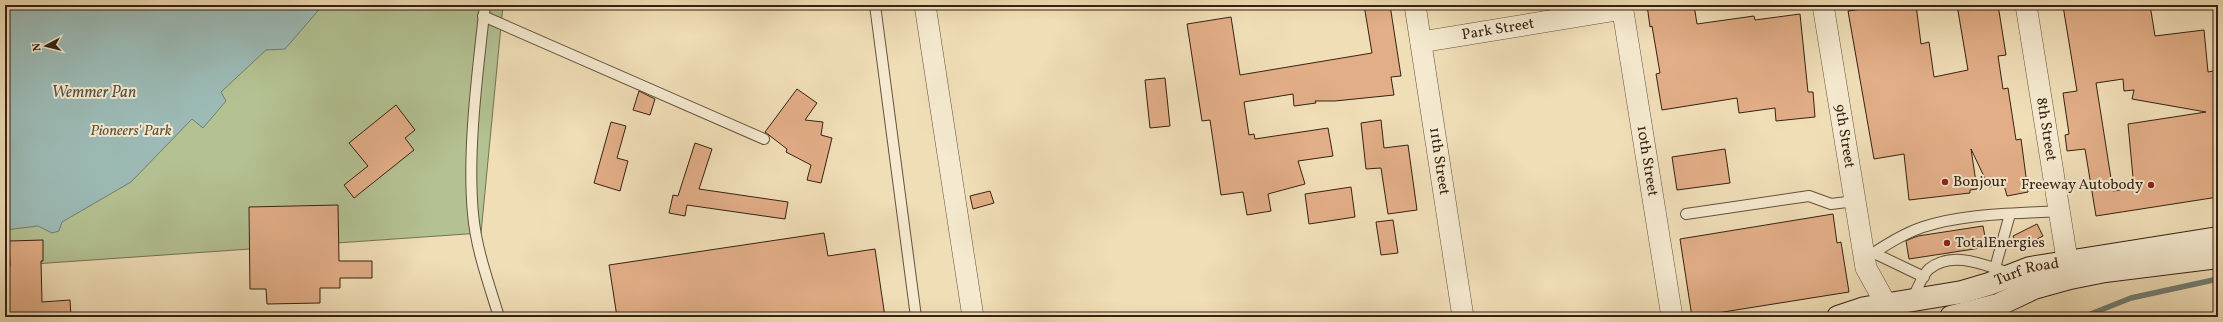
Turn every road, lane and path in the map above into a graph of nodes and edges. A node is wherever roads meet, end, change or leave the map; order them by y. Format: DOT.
graph roads {
  1 [pos="485,5"];
  2 [pos="875,5"];
  3 [pos="925,5"];
  4 [pos="1415,5"];
  5 [pos="1823,5"];
  6 [pos="2026,5"];
  7 [pos="1622,7"];
  8 [pos="484,16"];
  9 [pos="1421,42"];
  10 [pos="764,139"];
  11 [pos="1855,201"];
  12 [pos="2059,211"];
  13 [pos="1686,214"];
  14 [pos="2010,214"];
  15 [pos="2218,238"];
  16 [pos="2218,257"];
  17 [pos="1868,260"];
  18 [pos="2069,270"];
  19 [pos="2004,271"];
  20 [pos="1924,277"];
  21 [pos="1911,301"];
  22 [pos="1877,311"];
  23 [pos="1992,311"];
  24 [pos="499,317"];
  25 [pos="916,317"];
  26 [pos="973,317"];
  27 [pos="1463,317"];
  28 [pos="1672,317"];
  29 [pos="1838,317"];
  30 [pos="1951,317"];
  1 -- 8 [label="lane"];
  2 -- 25 [label="lane"];
  3 -- 26 [label="street"];
  4 -- 9 [label="street, 11th Street"];
  5 -- 11 [label="street, 9th Street"];
  6 -- 12 [label="street, 8th Street"];
  7 -- 9 [label="street, Park Street"];
  7 -- 28 [label="street, 10th Street"];
  8 -- 10 [label="lane"];
  8 -- 24 [label="lane"];
  9 -- 27 [label="street, 11th Street"];
  11 -- 13 [label="lane"];
  11 -- 17 [label="street, 9th Street"];
  12 -- 14 [label="lane"];
  12 -- 18 [label="street, 8th Street"];
  14 -- 17 [label="lane"];
  14 -- 19 [label="lane"];
  15 -- 18 [label="main road, Turf Road"];
  16 -- 18 [label="main road, Turf Road"];
  17 -- 20 [label="lane"];
  17 -- 22 [label="street, 9th Street"];
  18 -- 19 [label="main road, Turf Road"];
  18 -- 23 [label="main road, Turf Road"];
  19 -- 20 [label="lane"];
  19 -- 21 [label="main road, Turf Road"];
  20 -- 21 [label="lane"];
  21 -- 22 [label="main road, Turf Road"];
  22 -- 29 [label="main road, Turf Road"];
  23 -- 30 [label="main road, Turf Road"];
}
